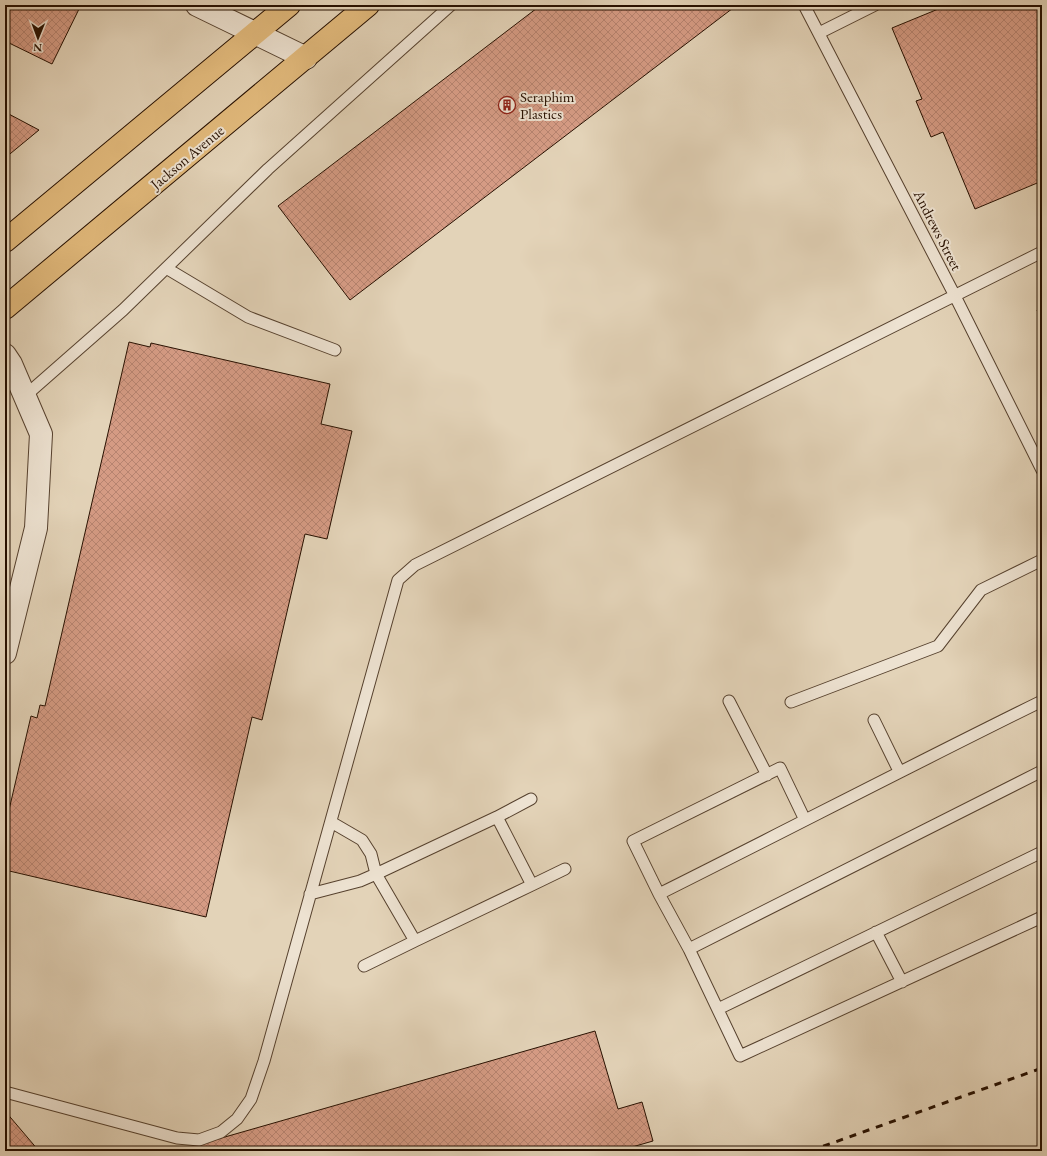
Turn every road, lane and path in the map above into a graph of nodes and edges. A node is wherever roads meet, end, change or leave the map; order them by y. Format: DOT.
graph roads {
  1 [pos="197,5"];
  2 [pos="289,5"];
  3 [pos="368,5"];
  4 [pos="451,5"];
  5 [pos="804,5"];
  6 [pos="874,5"];
  7 [pos="819,33"];
  8 [pos="254,34"];
  9 [pos="306,58"];
  10 [pos="5,241"];
  11 [pos="1042,252"];
  12 [pos="166,268"];
  13 [pos="955,296"];
  14 [pos="5,308"];
  15 [pos="335,350"];
  16 [pos="5,355"];
  17 [pos="25,396"];
  18 [pos="1042,470"];
  19 [pos="1042,560"];
  20 [pos="5,653"];
  21 [pos="729,701"];
  22 [pos="1042,701"];
  23 [pos="791,702"];
  24 [pos="874,720"];
  25 [pos="1042,771"];
  26 [pos="898,772"];
  27 [pos="767,775"];
  28 [pos="531,799"];
  29 [pos="497,817"];
  30 [pos="805,820"];
  31 [pos="331,822"];
  32 [pos="1041,856"];
  33 [pos="565,869"];
  34 [pos="376,874"];
  35 [pos="532,885"];
  36 [pos="310,894"];
  37 [pos="659,894"];
  38 [pos="1042,917"];
  39 [pos="876,932"];
  40 [pos="415,941"];
  41 [pos="689,949"];
  42 [pos="364,966"];
  43 [pos="902,982"];
  44 [pos="718,1009"];
  45 [pos="5,1092"];
  1 -- 8 [label="street"];
  2 -- 8 [label="main road"];
  3 -- 9 [label="main road, Jackson Avenue"];
  4 -- 12 [label="lane"];
  5 -- 7 [label="lane, Andrews Street"];
  6 -- 7 [label="lane"];
  7 -- 13 [label="lane, Andrews Street"];
  8 -- 9 [label="street"];
  8 -- 10 [label="main road"];
  9 -- 14 [label="main road, Jackson Avenue"];
  11 -- 13 [label="lane"];
  12 -- 15 [label="lane"];
  12 -- 17 [label="lane"];
  13 -- 18 [label="lane, Andrews Street"];
  13 -- 31 [label="lane"];
  16 -- 17 [label="street"];
  17 -- 20 [label="street"];
  19 -- 23 [label="lane"];
  21 -- 27 [label="lane"];
  22 -- 26 [label="lane"];
  24 -- 26 [label="lane"];
  25 -- 41 [label="lane"];
  26 -- 30 [label="lane"];
  27 -- 30 [label="lane"];
  27 -- 37 [label="lane"];
  28 -- 29 [label="lane"];
  29 -- 34 [label="lane"];
  29 -- 35 [label="lane"];
  30 -- 37 [label="lane"];
  31 -- 34 [label="lane"];
  31 -- 36 [label="lane"];
  32 -- 39 [label="lane"];
  33 -- 35 [label="lane"];
  34 -- 36 [label="lane"];
  34 -- 40 [label="lane"];
  35 -- 40 [label="lane"];
  36 -- 45 [label="lane"];
  37 -- 41 [label="lane"];
  38 -- 43 [label="lane"];
  39 -- 43 [label="lane"];
  39 -- 44 [label="lane"];
  40 -- 42 [label="lane"];
  41 -- 44 [label="lane"];
  43 -- 44 [label="lane"];
}
